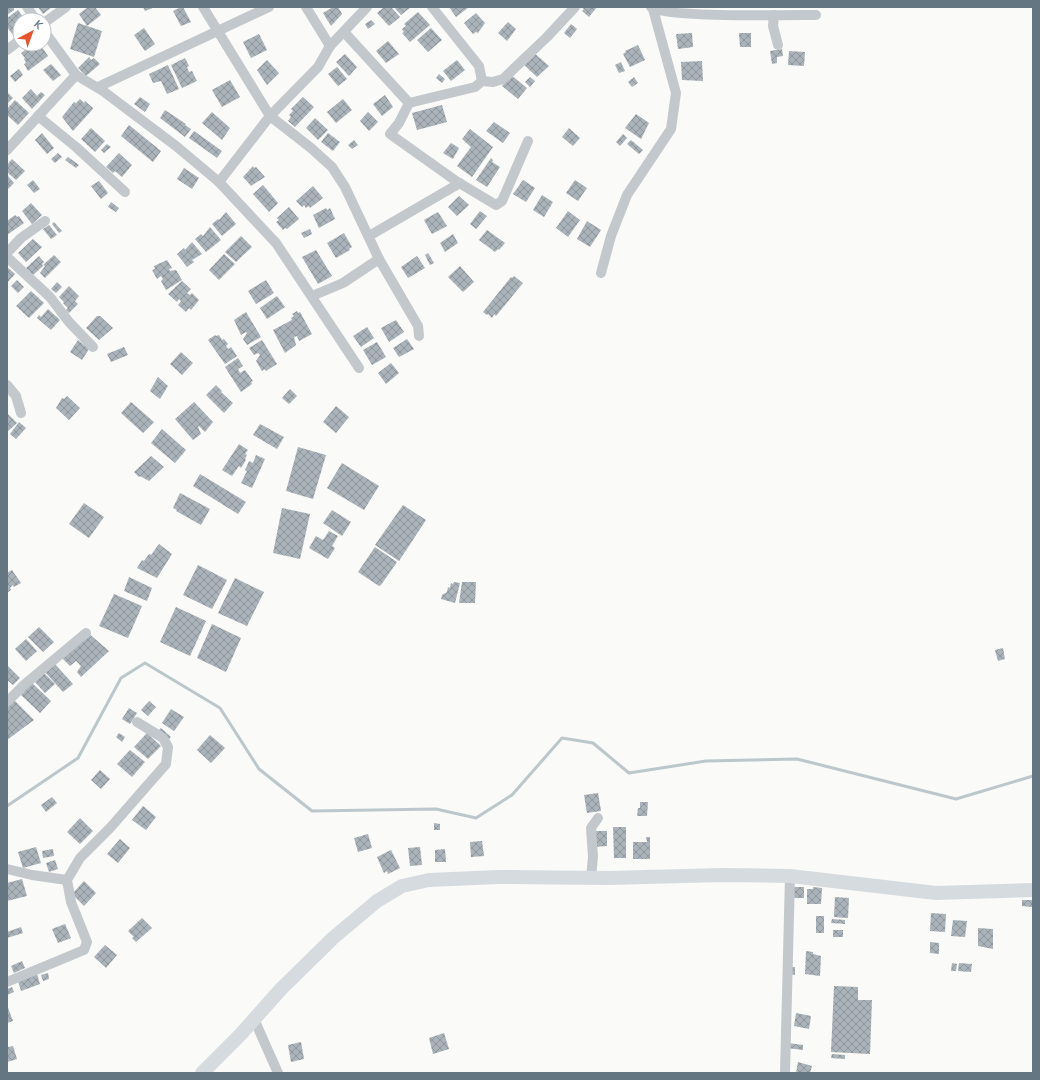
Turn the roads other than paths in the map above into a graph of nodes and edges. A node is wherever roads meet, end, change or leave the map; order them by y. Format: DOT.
graph roads {
  1 [pos="66,7"];
  2 [pos="203,7"];
  3 [pos="269,7"];
  4 [pos="306,7"];
  5 [pos="368,7"];
  6 [pos="432,7"];
  7 [pos="575,7"];
  8 [pos="652,8"];
  9 [pos="774,15"];
  10 [pos="816,15"];
  11 [pos="52,17"];
  12 [pos="217,32"];
  13 [pos="344,32"];
  14 [pos="52,42"];
  15 [pos="778,45"];
  16 [pos="330,46"];
  17 [pos="76,75"];
  18 [pos="482,81"];
  19 [pos="98,87"];
  20 [pos="409,103"];
  21 [pos="38,116"];
  22 [pos="270,116"];
  23 [pos="528,142"];
  24 [pos="7,150"];
  25 [pos="219,182"];
  26 [pos="460,183"];
  27 [pos="125,192"];
  28 [pos="45,221"];
  29 [pos="369,236"];
  30 [pos="7,253"];
  31 [pos="7,257"];
  32 [pos="379,260"];
  33 [pos="601,273"];
  34 [pos="312,296"];
  35 [pos="419,336"];
  36 [pos="93,347"];
  37 [pos="360,368"];
  38 [pos="7,385"];
  39 [pos="21,413"];
  40 [pos="86,632"];
  41 [pos="7,702"];
  42 [pos="137,722"];
  43 [pos="598,818"];
  44 [pos="7,869"];
  45 [pos="790,876"];
  46 [pos="591,877"];
  47 [pos="67,880"];
  48 [pos="1033,890"];
  49 [pos="7,982"];
  50 [pos="254,1019"];
  51 [pos="202,1073"];
  52 [pos="278,1073"];
  53 [pos="785,1073"];
  1 -- 11 [label="street"];
  2 -- 12 [label="street"];
  3 -- 12 [label="street"];
  4 -- 16 [label="street"];
  5 -- 13 [label="street"];
  6 -- 18 [label="street"];
  7 -- 18 [label="street"];
  8 -- 9 [label="street"];
  8 -- 33 [label="street"];
  9 -- 10 [label="street"];
  9 -- 15 [label="street"];
  12 -- 19 [label="street"];
  12 -- 22 [label="street"];
  13 -- 16 [label="street"];
  13 -- 20 [label="street"];
  14 -- 17 [label="street"];
  16 -- 22 [label="street"];
  17 -- 19 [label="street"];
  17 -- 21 [label="street"];
  18 -- 20 [label="street"];
  19 -- 25 [label="street"];
  20 -- 26 [label="street"];
  21 -- 24 [label="street"];
  21 -- 27 [label="street"];
  22 -- 25 [label="street"];
  22 -- 29 [label="street"];
  23 -- 26 [label="street"];
  25 -- 34 [label="street"];
  26 -- 29 [label="street"];
  28 -- 30 [label="street"];
  29 -- 32 [label="street"];
  31 -- 36 [label="street"];
  32 -- 34 [label="street"];
  32 -- 35 [label="street"];
  34 -- 37 [label="street"];
  38 -- 39 [label="street"];
  40 -- 41 [label="street"];
  42 -- 47 [label="street"];
  43 -- 46 [label="street"];
  44 -- 47 [label="street"];
  45 -- 46 [label="street"];
  45 -- 48 [label="street"];
  45 -- 53 [label="street"];
  46 -- 50 [label="street"];
  47 -- 49 [label="street"];
  50 -- 51 [label="street"];
  50 -- 52 [label="street"];
}
